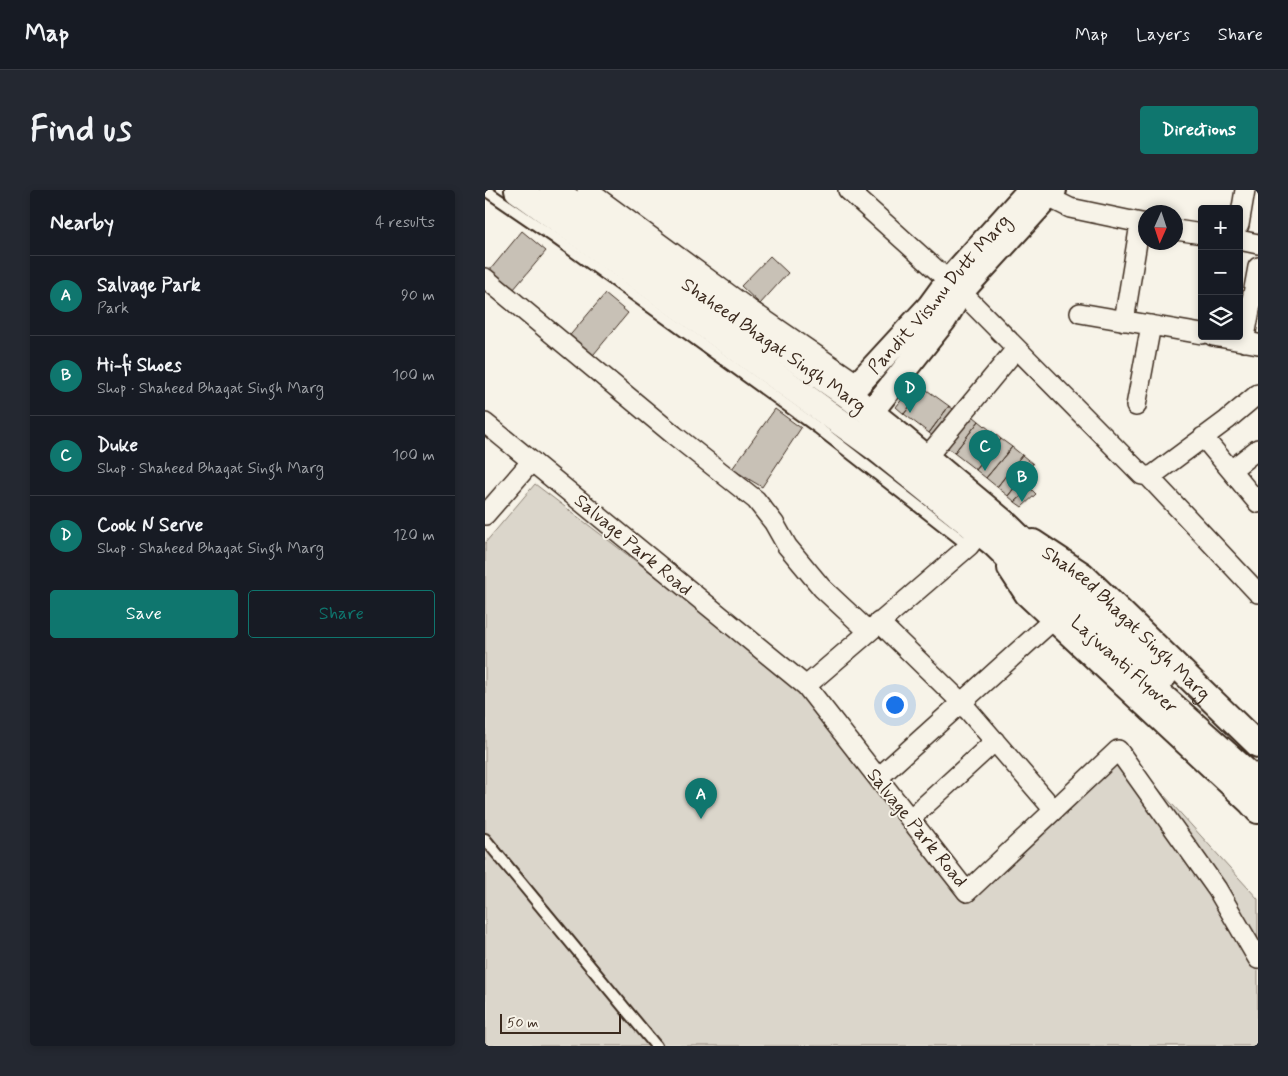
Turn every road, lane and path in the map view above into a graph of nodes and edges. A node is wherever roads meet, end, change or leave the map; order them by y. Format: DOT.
graph roads {
  1 [pos="485,190"];
  2 [pos="518,190"];
  3 [pos="587,190"];
  4 [pos="848,190"];
  5 [pos="1245,190"];
  6 [pos="1044,192"];
  7 [pos="546,198"];
  8 [pos="1242,205"];
  9 [pos="1138,223"];
  10 [pos="1183,231"];
  11 [pos="1198,233"];
  12 [pos="1243,241"];
  13 [pos="1258,244"];
  14 [pos="1138,249"];
  15 [pos="1258,267"];
  16 [pos="485,278"];
  17 [pos="954,286"];
  18 [pos="1080,313"];
  19 [pos="1124,320"];
  20 [pos="1151,326"];
  21 [pos="1198,333"];
  22 [pos="1235,340"];
  23 [pos="1251,343"];
  24 [pos="1016,349"];
  25 [pos="853,390"];
  26 [pos="1258,394"];
  27 [pos="1137,406"];
  28 [pos="871,413"];
  29 [pos="485,423"];
  30 [pos="1203,437"];
  31 [pos="1258,449"];
  32 [pos="926,458"];
  33 [pos="532,460"];
  34 [pos="1231,470"];
  35 [pos="1148,476"];
  36 [pos="1258,503"];
  37 [pos="485,514"];
  38 [pos="987,537"];
  39 [pos="1258,593"];
  40 [pos="1054,619"];
  41 [pos="873,627"];
  42 [pos="806,686"];
  43 [pos="961,702"];
  44 [pos="995,742"];
  45 [pos="1258,745"];
  46 [pos="1258,762"];
  47 [pos="878,778"];
  48 [pos="1256,799"];
  49 [pos="1054,810"];
  50 [pos="910,820"];
  51 [pos="485,839"];
  52 [pos="1258,958"];
  53 [pos="657,1046"];
  1 -- 38 [label="lane"];
  2 -- 7 [label="main road"];
  3 -- 25 [label="street"];
  4 -- 17 [label="street"];
  5 -- 8 [label="street"];
  6 -- 9 [label="street"];
  6 -- 17 [label="street, Pandit Vishnu Dutt Marg"];
  7 -- 25 [label="main road, Shaheed Bhagat Singh Marg"];
  7 -- 38 [label="main road, Shaheed Bhagat Singh Marg"];
  10 -- 11 [label="street"];
  12 -- 13 [label="street"];
  14 -- 19 [label="street"];
  15 -- 23 [label="street"];
  16 -- 41 [label="street"];
  17 -- 24 [label="street"];
  17 -- 25 [label="street, Pandit Vishnu Dutt Marg"];
  17 -- 28 [label="street, Pandit Vishnu Dutt Marg"];
  18 -- 19 [label="street"];
  19 -- 20 [label="street"];
  20 -- 21 [label="street"];
  20 -- 27 [label="street"];
  22 -- 23 [label="street"];
  24 -- 32 [label="street"];
  24 -- 35 [label="street"];
  25 -- 28 [label="main road, Shaheed Bhagat Singh Marg"];
  26 -- 30 [label="street"];
  28 -- 32 [label="main road, Shaheed Bhagat Singh Marg"];
  29 -- 33 [label="street, Salvage Park Road"];
  30 -- 34 [label="street"];
  30 -- 35 [label="street"];
  31 -- 34 [label="street"];
  32 -- 38 [label="main road, Shaheed Bhagat Singh Marg"];
  33 -- 37 [label="street"];
  33 -- 42 [label="street, Salvage Park Road"];
  34 -- 36 [label="street"];
  35 -- 39 [label="street"];
  38 -- 40 [label="street"];
  38 -- 41 [label="street"];
  38 -- 45 [label="street, Shaheed Bhagat Singh Marg"];
  38 -- 46 [label="main road, Lajwanti Flyover"];
  38 -- 48 [label="main road, Lajwanti Flyover"];
  40 -- 43 [label="street"];
  40 -- 48 [label="street"];
  41 -- 42 [label="street"];
  41 -- 43 [label="street"];
  42 -- 47 [label="street, Salvage Park Road"];
  43 -- 44 [label="street"];
  43 -- 47 [label="street"];
  44 -- 49 [label="street"];
  44 -- 50 [label="street"];
  47 -- 50 [label="street, Salvage Park Road"];
  49 -- 50 [label="street, Salvage Park Road"];
  49 -- 52 [label="street, Salvage Park Road"];
  51 -- 53 [label="lane"];
}
